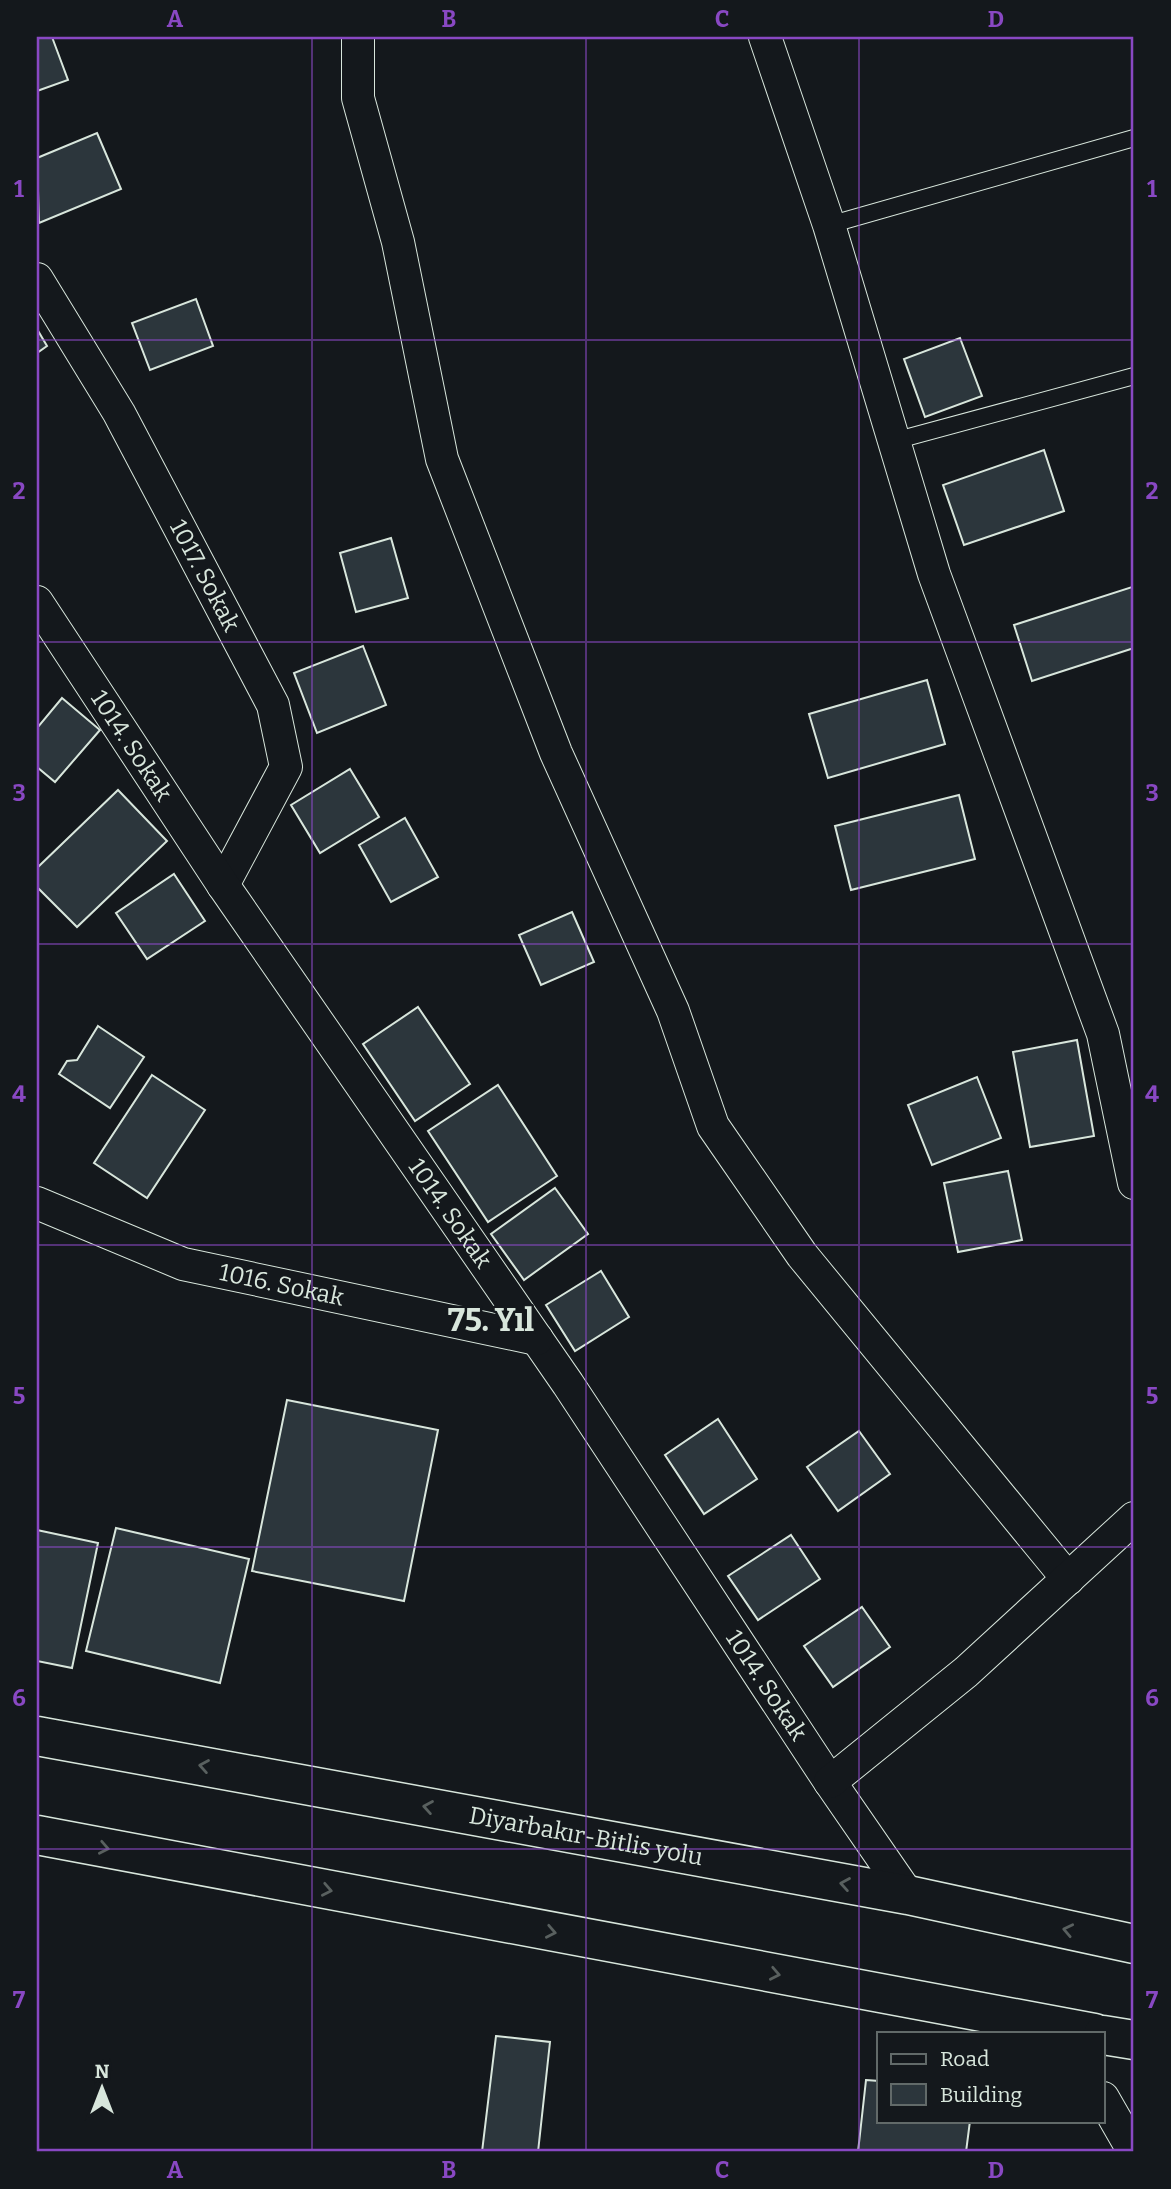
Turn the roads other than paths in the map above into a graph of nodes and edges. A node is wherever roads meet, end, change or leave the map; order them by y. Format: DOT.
graph roads {
  1 [pos="358,37"];
  2 [pos="765,37"];
  3 [pos="1134,138"];
  4 [pos="829,225"];
  5 [pos="37,279"];
  6 [pos="1134,376"];
  7 [pos="894,441"];
  8 [pos="37,602"];
  9 [pos="223,885"];
  10 [pos="1134,1183"];
  11 [pos="37,1203"];
  12 [pos="537,1339"];
  13 [pos="1134,1518"];
  14 [pos="1068,1579"];
  15 [pos="37,1736"];
  16 [pos="830,1782"];
  17 [pos="37,1835"];
  18 [pos="908,1895"];
  19 [pos="1134,1944"];
  20 [pos="1074,2031"];
  21 [pos="1104,2035"];
  22 [pos="1134,2040"];
  23 [pos="1104,2100"];
  24 [pos="1134,2152"];
  1 -- 14 [label="street"];
  2 -- 4 [label="street"];
  3 -- 4 [label="lane"];
  4 -- 7 [label="street"];
  5 -- 9 [label="street, 1017. Sokak"];
  6 -- 7 [label="lane"];
  7 -- 10 [label="street"];
  8 -- 9 [label="street, 1014. Sokak"];
  9 -- 12 [label="street, 1014. Sokak"];
  11 -- 12 [label="street, 1016. Sokak"];
  12 -- 16 [label="street, 1014. Sokak"];
  13 -- 14 [label="street"];
  14 -- 16 [label="street"];
  18 -- 15 [label="highway, Diyarbakır-Bitlis yolu, one-way"];
  16 -- 18 [label="street, 1014. Sokak"];
  17 -- 20 [label="highway, one-way"];
  19 -- 18 [label="highway, Diyarbakır-Bitlis yolu, one-way"];
  21 -- 22 [label="highway"];
  23 -- 24 [label="street"];
}
